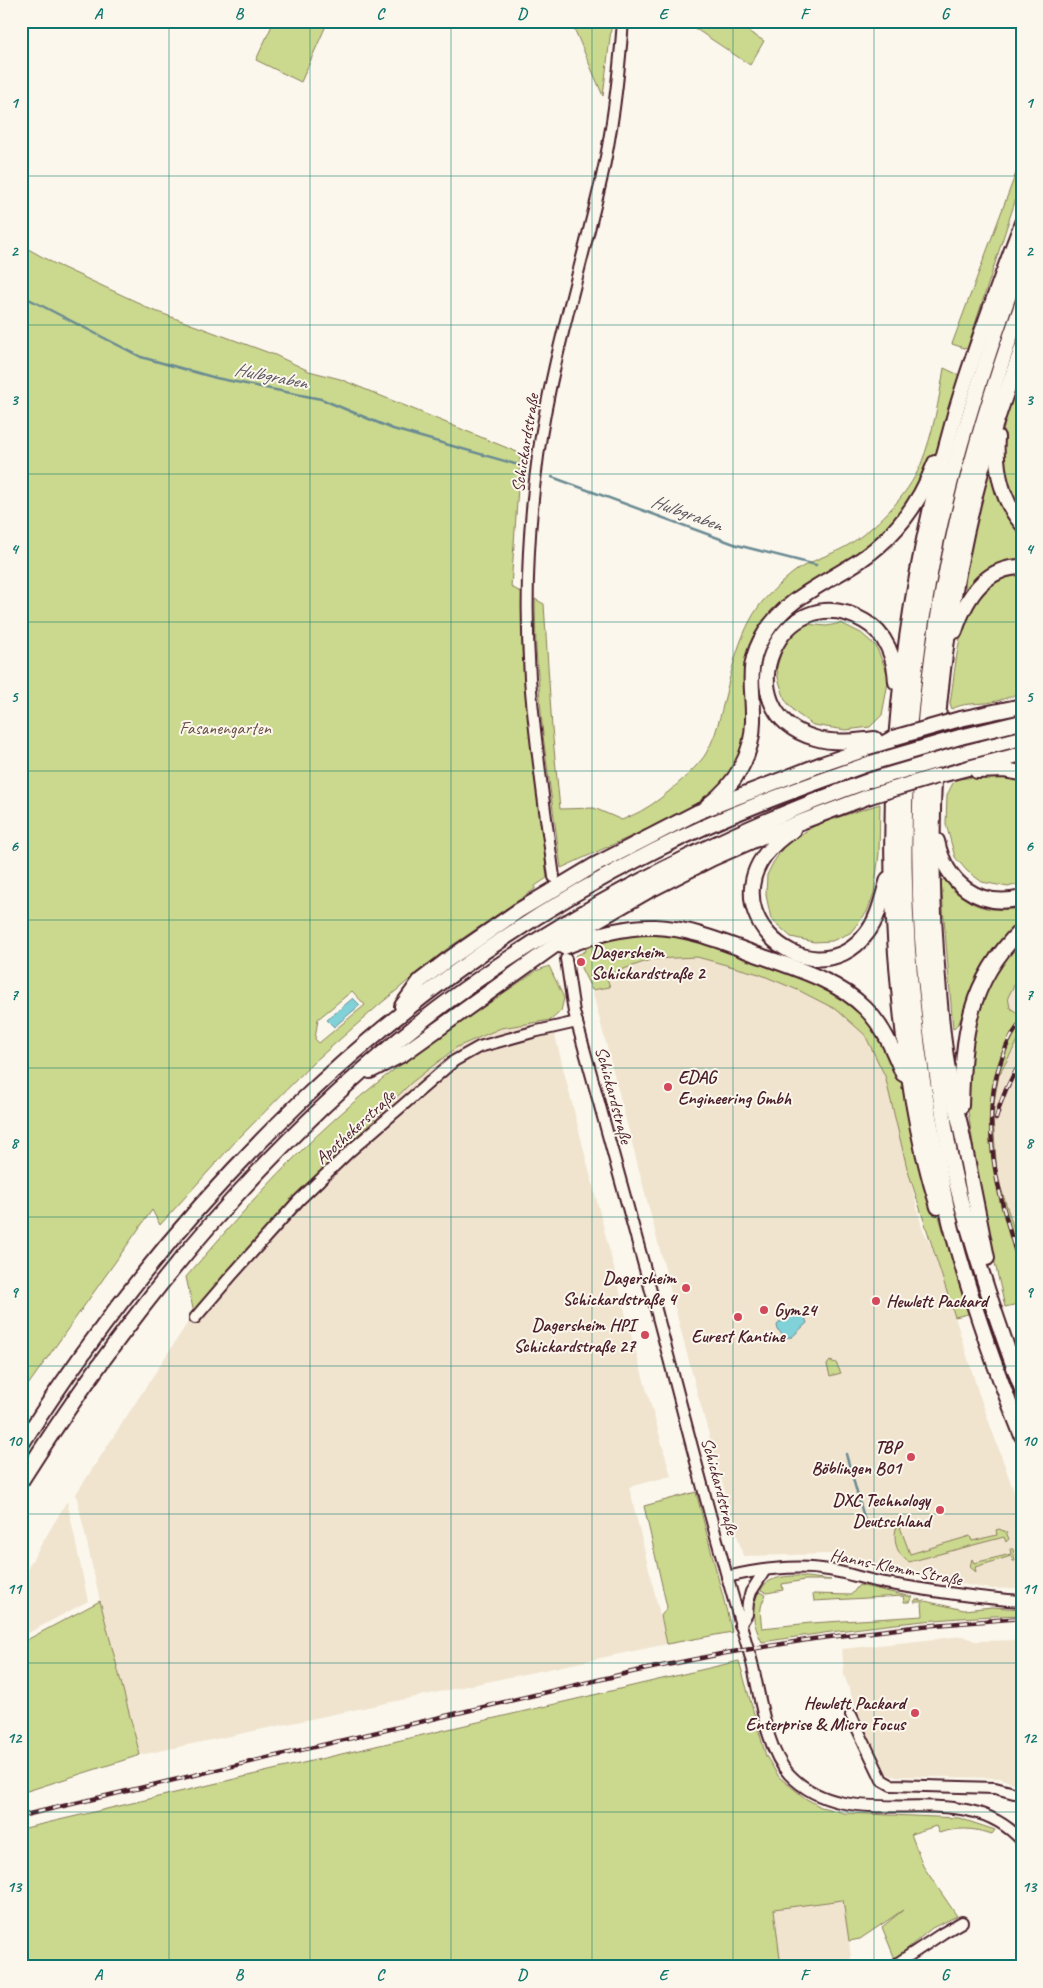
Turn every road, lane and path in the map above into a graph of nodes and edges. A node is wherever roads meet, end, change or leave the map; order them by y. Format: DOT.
graph roads {
  1 [pos="623,21"];
  2 [pos="1022,224"];
  3 [pos="1022,258"];
  4 [pos="1022,304"];
  5 [pos="1022,348"];
  6 [pos="956,414"];
  7 [pos="998,421"];
  8 [pos="1022,524"];
  9 [pos="1022,567"];
  10 [pos="945,655"];
  11 [pos="1022,706"];
  12 [pos="898,715"];
  13 [pos="1022,722"];
  14 [pos="1022,738"];
  15 [pos="872,743"];
  16 [pos="1022,754"];
  17 [pos="950,773"];
  18 [pos="1022,773"];
  19 [pos="698,812"];
  20 [pos="820,814"];
  21 [pos="932,823"];
  22 [pos="892,867"];
  23 [pos="554,876"];
  24 [pos="1022,898"];
  25 [pos="1022,929"];
  26 [pos="538,958"];
  27 [pos="566,959"];
  28 [pos="391,1020"];
  29 [pos="577,1022"];
  30 [pos="353,1078"];
  31 [pos="910,1093"];
  32 [pos="960,1124"];
  33 [pos="965,1275"];
  34 [pos="985,1283"];
  35 [pos="195,1318"];
  36 [pos="1022,1389"];
  37 [pos="1022,1436"];
  38 [pos="21,1445"];
  39 [pos="21,1481"];
  40 [pos="765,1570"];
  41 [pos="727,1577"];
  42 [pos="1022,1601"];
  43 [pos="740,1625"];
  44 [pos="850,1715"];
  45 [pos="1014,1793"];
  46 [pos="1022,1841"];
  47 [pos="962,1922"];
  48 [pos="892,1967"];
  1 -- 23 [label="street, Schickardstraße"];
  2 -- 6 [label="highway"];
  3 -- 33 [label="highway"];
  4 -- 34 [label="highway"];
  5 -- 7 [label="highway"];
  6 -- 12 [label="highway"];
  6 -- 19 [label="highway"];
  7 -- 8 [label="highway"];
  7 -- 10 [label="highway"];
  9 -- 10 [label="highway"];
  10 -- 21 [label="highway"];
  11 -- 15 [label="highway, bridge"];
  12 -- 15 [label="highway"];
  12 -- 22 [label="highway"];
  13 -- 28 [label="highway, bridge"];
  14 -- 30 [label="highway, bridge"];
  15 -- 19 [label="highway"];
  16 -- 17 [label="highway"];
  17 -- 18 [label="highway"];
  17 -- 20 [label="highway, bridge"];
  19 -- 28 [label="highway"];
  20 -- 22 [label="highway"];
  20 -- 26 [label="highway"];
  21 -- 24 [label="highway"];
  21 -- 32 [label="highway"];
  22 -- 31 [label="highway"];
  25 -- 32 [label="highway"];
  26 -- 30 [label="highway"];
  26 -- 31 [label="highway"];
  27 -- 29 [label="street, Schickardstraße"];
  28 -- 38 [label="highway"];
  29 -- 35 [label="street, Apothekerstraße"];
  29 -- 41 [label="street, Schickardstraße"];
  30 -- 39 [label="highway"];
  31 -- 33 [label="highway"];
  32 -- 34 [label="highway"];
  33 -- 37 [label="highway"];
  34 -- 36 [label="highway"];
  40 -- 41 [label="street, Hanns-Klemm-Straße"];
  40 -- 42 [label="street, Hanns-Klemm-Straße"];
  40 -- 43 [label="street"];
  41 -- 43 [label="street, Schickardstraße"];
  43 -- 46 [label="street, Schickardstraße"];
  44 -- 45 [label="street"];
  47 -- 48 [label="street"];
}
